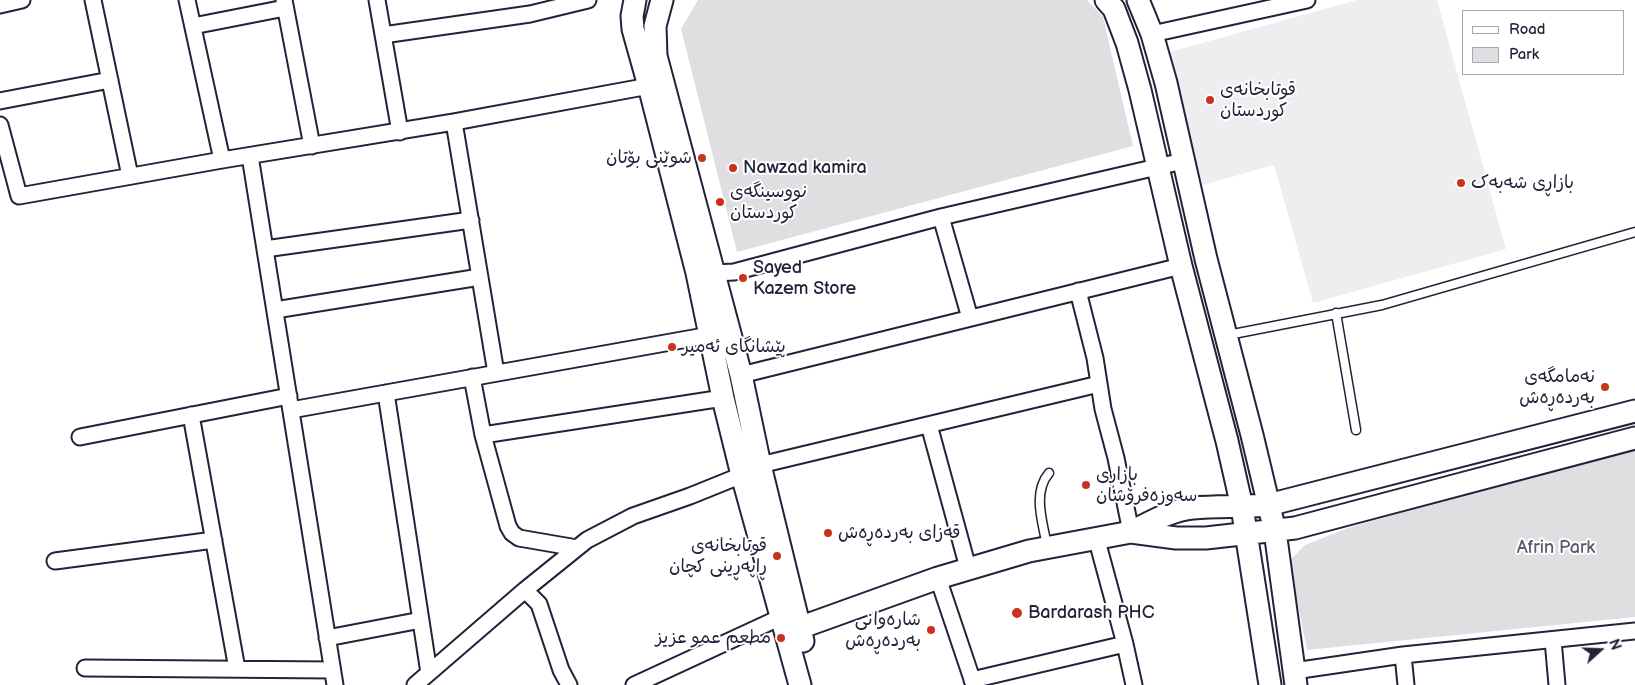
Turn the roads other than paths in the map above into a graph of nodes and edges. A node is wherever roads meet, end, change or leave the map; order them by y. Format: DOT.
graph roads {
  1 [pos="22,0"];
  2 [pos="93,0"];
  3 [pos="187,0"];
  4 [pos="378,0"];
  5 [pos="588,0"];
  6 [pos="662,0"];
  7 [pos="1106,0"];
  8 [pos="1138,0"];
  9 [pos="1307,0"];
  10 [pos="284,4"];
  11 [pos="631,5"];
  12 [pos="0,6"];
  13 [pos="529,7"];
  14 [pos="192,26"];
  15 [pos="1152,34"];
  16 [pos="383,35"];
  17 [pos="110,80"];
  18 [pos="649,86"];
  19 [pos="0,101"];
  20 [pos="454,122"];
  21 [pos="0,125"];
  22 [pos="400,132"];
  23 [pos="312,146"];
  24 [pos="250,156"];
  25 [pos="222,160"];
  26 [pos="1183,161"];
  27 [pos="1158,167"];
  28 [pos="130,176"];
  29 [pos="941,217"];
  30 [pos="470,220"];
  31 [pos="1635,232"];
  32 [pos="265,249"];
  33 [pos="1181,266"];
  34 [pos="714,272"];
  35 [pos="480,277"];
  36 [pos="1078,291"];
  37 [pos="275,310"];
  38 [pos="1336,313"];
  39 [pos="970,318"];
  40 [pos="710,335"];
  41 [pos="1227,336"];
  42 [pos="496,373"];
  43 [pos="741,375"];
  44 [pos="472,377"];
  45 [pos="1099,384"];
  46 [pos="386,393"];
  47 [pos="723,398"];
  48 [pos="290,403"];
  49 [pos="1635,411"];
  50 [pos="191,415"];
  51 [pos="929,425"];
  52 [pos="1356,430"];
  53 [pos="483,435"];
  54 [pos="80,437"];
  55 [pos="1635,438"];
  56 [pos="751,470"];
  57 [pos="1049,473"];
  58 [pos="1268,504"];
  59 [pos="1242,507"];
  60 [pos="1274,531"];
  61 [pos="1131,532"];
  62 [pos="1246,534"];
  63 [pos="1096,538"];
  64 [pos="214,540"];
  65 [pos="577,548"];
  66 [pos="1047,548"];
  67 [pos="55,560"];
  68 [pos="968,568"];
  69 [pos="938,578"];
  70 [pos="524,590"];
  71 [pos="781,617"];
  72 [pos="421,620"];
  73 [pos="800,628"];
  74 [pos="1635,631"];
  75 [pos="327,638"];
  76 [pos="1553,640"];
  77 [pos="1125,644"];
  78 [pos="1403,655"];
  79 [pos="85,668"];
  80 [pos="236,669"];
  81 [pos="332,670"];
  82 [pos="429,673"];
  83 [pos="1295,678"];
  84 [pos="973,682"];
  85 [pos="335,685"];
  86 [pos="415,685"];
  87 [pos="569,685"];
  88 [pos="634,685"];
  89 [pos="800,685"];
  90 [pos="814,685"];
  91 [pos="1134,685"];
  92 [pos="1270,685"];
  93 [pos="1406,685"];
  94 [pos="1557,685"];
  1 -- 12 [label="street"];
  2 -- 17 [label="street"];
  3 -- 14 [label="street"];
  4 -- 16 [label="street"];
  5 -- 13 [label="street"];
  6 -- 34 [label="main road"];
  7 -- 27 [label="main road"];
  8 -- 15 [label="main road"];
  9 -- 15 [label="street"];
  10 -- 14 [label="street"];
  10 -- 23 [label="street"];
  11 -- 18 [label="main road"];
  13 -- 16 [label="street"];
  14 -- 25 [label="street"];
  15 -- 26 [label="main road"];
  16 -- 22 [label="street"];
  17 -- 19 [label="street"];
  17 -- 28 [label="street"];
  18 -- 20 [label="street"];
  18 -- 40 [label="main road"];
  20 -- 22 [label="street"];
  20 -- 30 [label="street"];
  21 -- 28 [label="street"];
  22 -- 23 [label="street"];
  23 -- 24 [label="street"];
  24 -- 25 [label="street"];
  24 -- 32 [label="street"];
  25 -- 28 [label="street"];
  26 -- 27 [label="street"];
  26 -- 41 [label="main road"];
  27 -- 29 [label="street"];
  27 -- 33 [label="main road"];
  29 -- 34 [label="street"];
  29 -- 39 [label="street"];
  30 -- 32 [label="street"];
  30 -- 35 [label="street"];
  31 -- 38 [label="lane"];
  32 -- 37 [label="street"];
  33 -- 36 [label="street"];
  33 -- 59 [label="main road"];
  34 -- 43 [label="main road"];
  35 -- 37 [label="street"];
  35 -- 42 [label="street"];
  36 -- 39 [label="street"];
  36 -- 45 [label="street"];
  37 -- 48 [label="street"];
  38 -- 41 [label="lane"];
  38 -- 52 [label="lane"];
  39 -- 43 [label="street"];
  40 -- 42 [label="street"];
  40 -- 47 [label="main road"];
  41 -- 58 [label="main road"];
  42 -- 44 [label="street"];
  43 -- 56 [label="main road"];
  44 -- 46 [label="street"];
  44 -- 53 [label="street"];
  45 -- 51 [label="street"];
  45 -- 61 [label="street"];
  46 -- 48 [label="street"];
  46 -- 72 [label="street"];
  47 -- 53 [label="street"];
  47 -- 56 [label="main road"];
  48 -- 50 [label="street"];
  48 -- 75 [label="street"];
  49 -- 58 [label="main road"];
  50 -- 54 [label="street"];
  50 -- 64 [label="street"];
  51 -- 56 [label="street"];
  51 -- 68 [label="street"];
  53 -- 65 [label="street"];
  55 -- 60 [label="main road"];
  56 -- 65 [label="street"];
  56 -- 71 [label="main road"];
  56 -- 73 [label="main road"];
  57 -- 66 [label="lane"];
  58 -- 59 [label="main road"];
  58 -- 60 [label="main road"];
  59 -- 61 [label="main road"];
  59 -- 62 [label="main road"];
  60 -- 62 [label="main road"];
  60 -- 83 [label="main road"];
  61 -- 62 [label="main road"];
  61 -- 63 [label="main road"];
  62 -- 92 [label="main road"];
  63 -- 66 [label="main road"];
  63 -- 77 [label="street"];
  64 -- 67 [label="street"];
  64 -- 80 [label="street"];
  65 -- 70 [label="street"];
  66 -- 68 [label="main road"];
  68 -- 69 [label="main road"];
  69 -- 73 [label="main road"];
  69 -- 84 [label="street"];
  70 -- 82 [label="street"];
  70 -- 87 [label="street"];
  71 -- 88 [label="street"];
  71 -- 89 [label="main road"];
  72 -- 75 [label="street"];
  72 -- 82 [label="street"];
  73 -- 90 [label="main road"];
  74 -- 76 [label="street"];
  75 -- 81 [label="street"];
  76 -- 78 [label="street"];
  76 -- 94 [label="street"];
  77 -- 84 [label="street"];
  77 -- 91 [label="street"];
  78 -- 83 [label="street"];
  78 -- 93 [label="street"];
  79 -- 80 [label="street"];
  80 -- 81 [label="street"];
  81 -- 85 [label="street"];
  82 -- 86 [label="street"];
}
